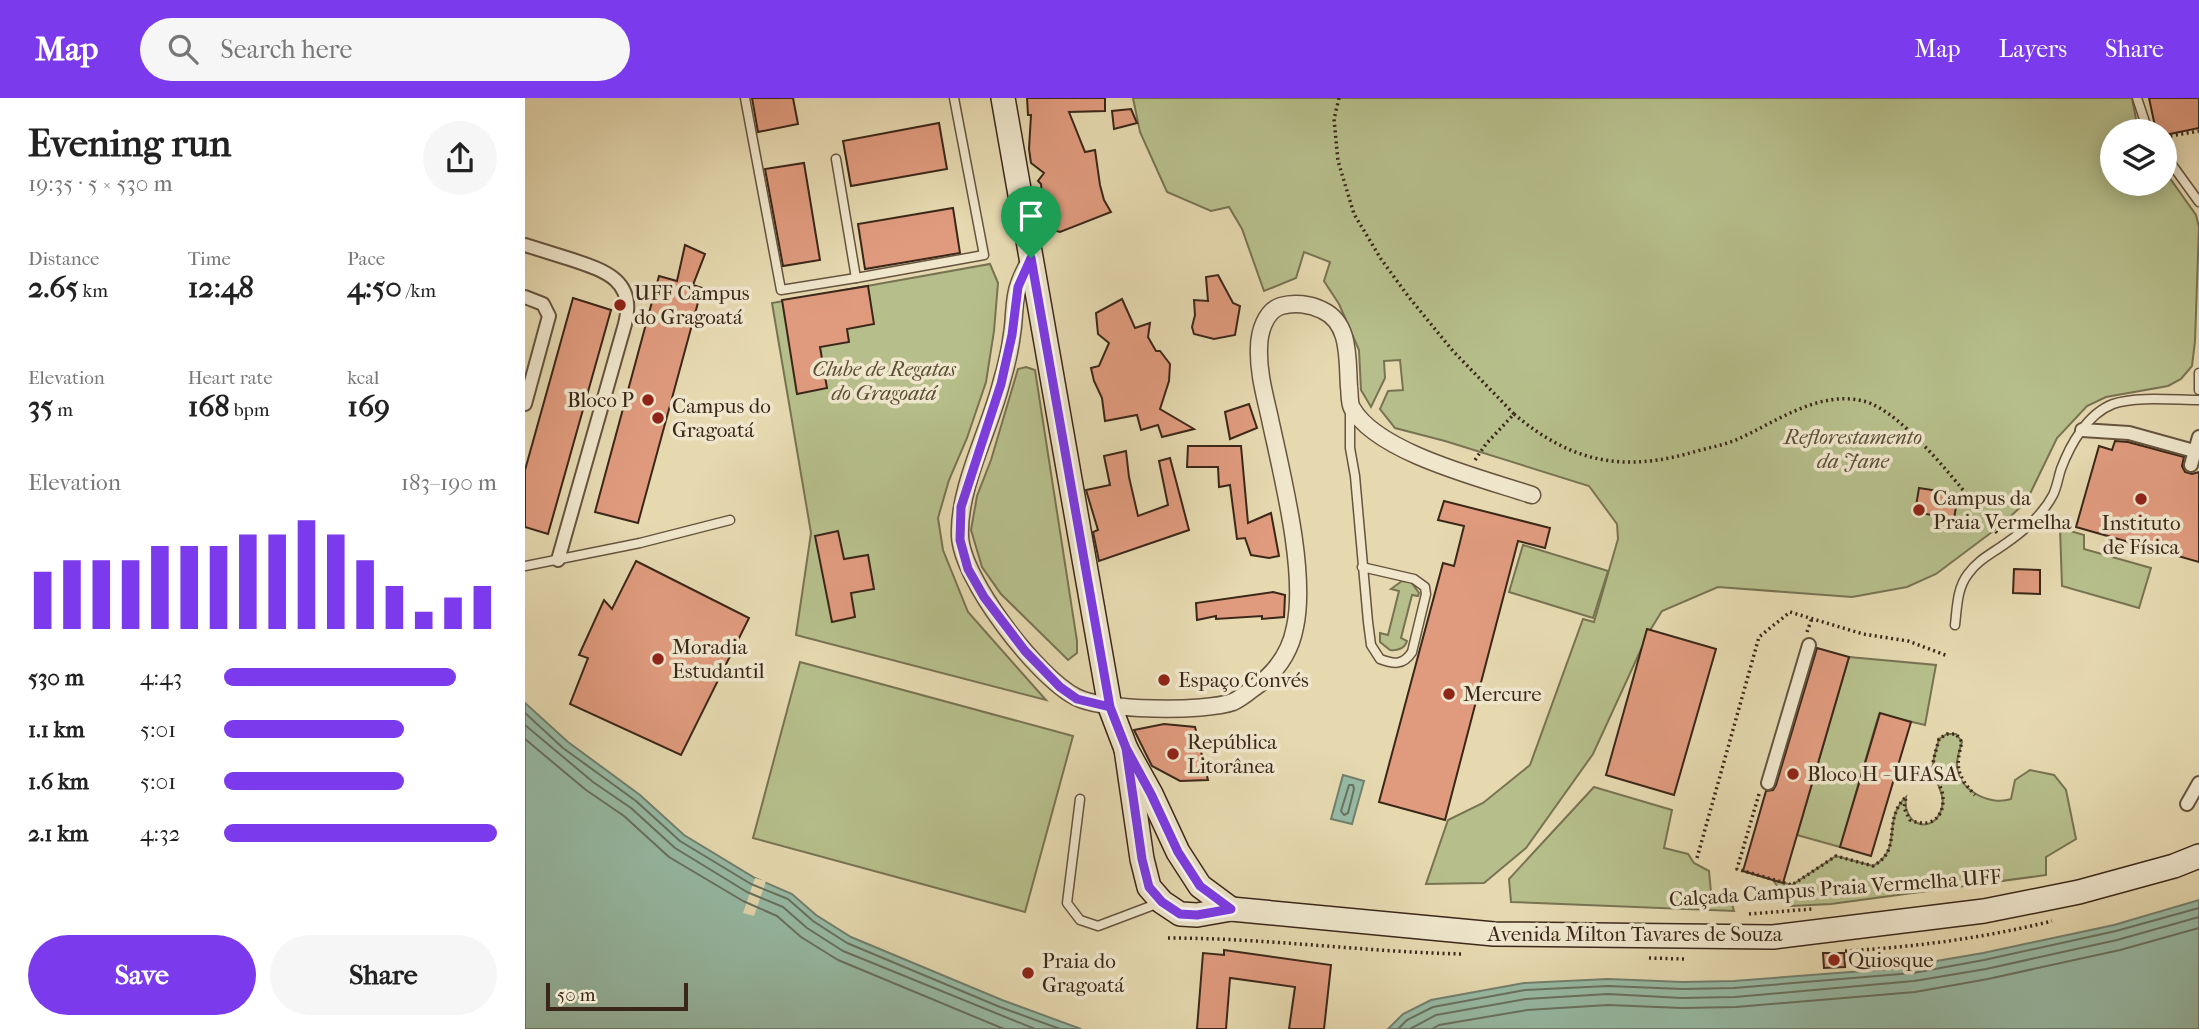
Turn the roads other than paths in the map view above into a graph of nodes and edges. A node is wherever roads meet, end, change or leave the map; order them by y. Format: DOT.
graph roads {
  1 [pos="745,98"];
  2 [pos="954,98"];
  3 [pos="1003,98"];
  4 [pos="2137,98"];
  5 [pos="2144,119"];
  6 [pos="837,159"];
  7 [pos="2177,172"];
  8 [pos="2199,202"];
  9 [pos="525,245"];
  10 [pos="1031,258"];
  11 [pos="856,278"];
  12 [pos="525,297"];
  13 [pos="2199,373"];
  14 [pos="2199,390"];
  15 [pos="2199,400"];
  16 [pos="525,404"];
  17 [pos="1351,406"];
  18 [pos="2082,430"];
  19 [pos="2199,437"];
  20 [pos="2194,451"];
  21 [pos="2191,465"];
  22 [pos="1532,495"];
  23 [pos="730,520"];
  24 [pos="558,560"];
  25 [pos="525,566"];
  26 [pos="1362,567"];
  27 [pos="1955,625"];
  28 [pos="1809,645"];
  29 [pos="1110,707"];
  30 [pos="1126,748"];
  31 [pos="1768,783"];
  32 [pos="2199,783"];
  33 [pos="1080,799"];
  34 [pos="2187,804"];
  35 [pos="1178,852"];
  36 [pos="2199,856"];
  37 [pos="1144,868"];
  38 [pos="1194,877"];
  39 [pos="1162,902"];
  40 [pos="1231,909"];
  1 -- 11 [label="lane"];
  2 -- 11 [label="lane"];
  3 -- 10 [label="main road"];
  4 -- 5 [label="lane"];
  6 -- 11 [label="lane"];
  7 -- 8 [label="lane"];
  9 -- 24 [label="street"];
  10 -- 29 [label="main road"];
  10 -- 29 [label="street"];
  12 -- 16 [label="street"];
  13 -- 14 [label="lane"];
  15 -- 18 [label="lane"];
  17 -- 22 [label="street"];
  17 -- 26 [label="lane"];
  17 -- 29 [label="street"];
  18 -- 20 [label="street"];
  18 -- 27 [label="lane"];
  19 -- 20 [label="street"];
  20 -- 21 [label="street"];
  23 -- 24 [label="lane"];
  24 -- 25 [label="lane"];
  26 -- 26 [label="lane"];
  28 -- 31 [label="street"];
  29 -- 30 [label="main road"];
  30 -- 35 [label="main road"];
  30 -- 37 [label="main road"];
  32 -- 34 [label="street"];
  33 -- 39 [label="lane"];
  35 -- 37 [label="main road"];
  35 -- 38 [label="main road"];
  36 -- 40 [label="main road, Avenida Milton Tavares de Souza"];
  37 -- 39 [label="main road"];
  38 -- 39 [label="main road"];
  38 -- 40 [label="main road"];
  39 -- 40 [label="main road, Avenida Milton Tavares de Souza"];
}
